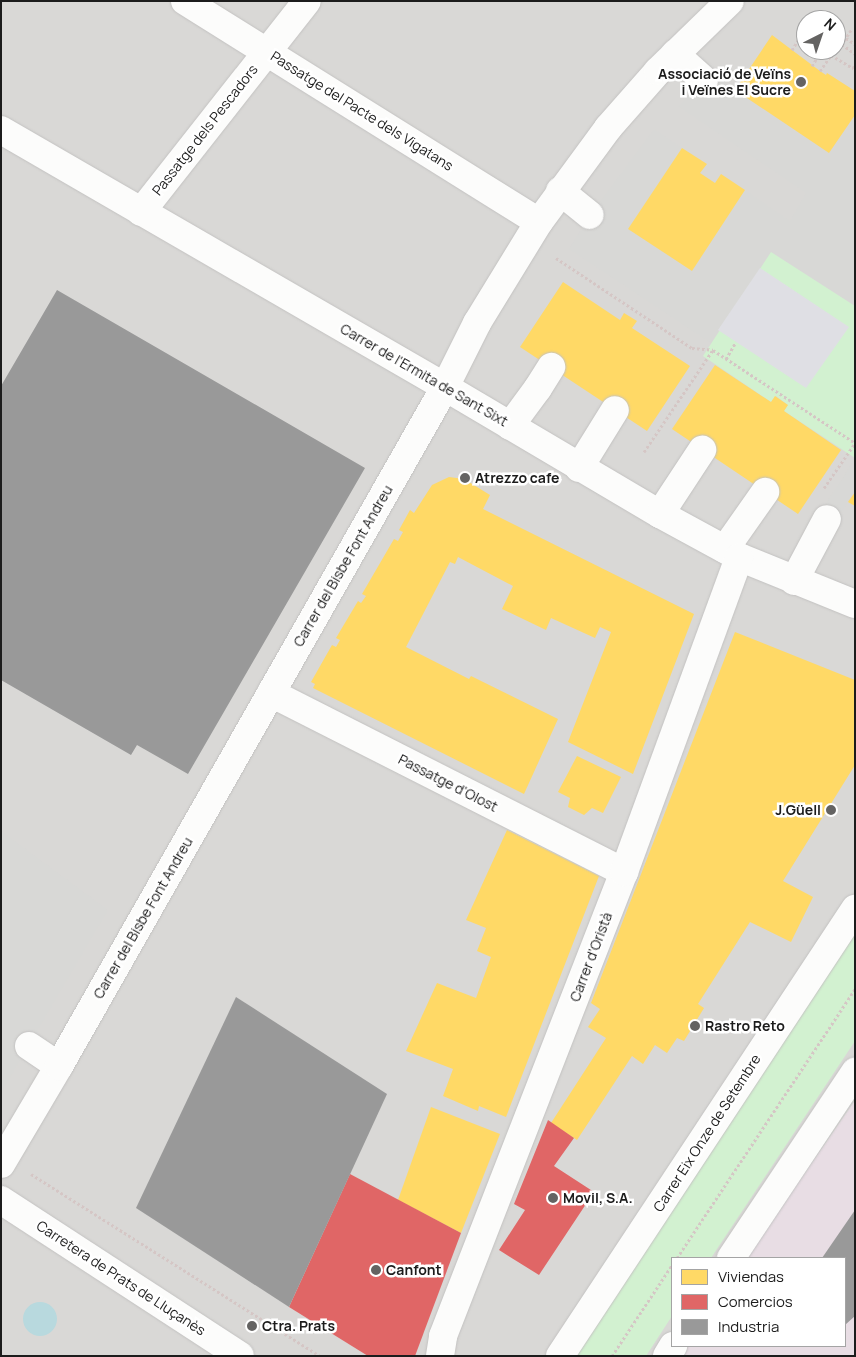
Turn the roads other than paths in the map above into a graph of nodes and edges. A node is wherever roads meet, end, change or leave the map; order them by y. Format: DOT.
graph roads {
  1 [pos="185,1"];
  2 [pos="307,1"];
  3 [pos="730,1"];
  4 [pos="267,51"];
  5 [pos="675,54"];
  6 [pos="704,80"];
  7 [pos="1,130"];
  8 [pos="560,191"];
  9 [pos="141,212"];
  10 [pos="590,216"];
  11 [pos="539,222"];
  12 [pos="551,367"];
  13 [pos="445,387"];
  14 [pos="615,410"];
  15 [pos="510,426"];
  16 [pos="702,450"];
  17 [pos="579,468"];
  18 [pos="765,492"];
  19 [pos="660,514"];
  20 [pos="827,519"];
  21 [pos="732,553"];
  22 [pos="794,581"];
  23 [pos="855,604"];
  24 [pos="272,693"];
  25 [pos="624,872"];
  26 [pos="855,910"];
  27 [pos="29,1046"];
  28 [pos="59,1066"];
  29 [pos="855,1072"];
  30 [pos="3,1160"];
  31 [pos="1,1200"];
  32 [pos="732,1257"];
  33 [pos="240,1356"];
  34 [pos="440,1356"];
  35 [pos="560,1356"];
  1 -- 4 [label="street, Passatge del Pacte dels Vigatans"];
  2 -- 4 [label="street, Passatge dels Pescadors"];
  3 -- 5 [label="street, Carrer del Bisbe Font Andreu"];
  4 -- 9 [label="street, Passatge dels Pescadors"];
  4 -- 11 [label="street, Passatge del Pacte dels Vigatans"];
  5 -- 6 [label="street"];
  5 -- 8 [label="street, Carrer del Bisbe Font Andreu"];
  7 -- 9 [label="street, Carrer de l'Ermita de Sant Sixt"];
  8 -- 10 [label="street"];
  8 -- 11 [label="street, Carrer del Bisbe Font Andreu"];
  9 -- 13 [label="street, Carrer de l'Ermita de Sant Sixt"];
  11 -- 13 [label="street, Carrer del Bisbe Font Andreu"];
  12 -- 15 [label="street"];
  13 -- 15 [label="street, Carrer de l'Ermita de Sant Sixt"];
  13 -- 24 [label="street, Carrer del Bisbe Font Andreu"];
  14 -- 17 [label="street"];
  15 -- 17 [label="street, Carrer de l'Ermita de Sant Sixt"];
  16 -- 19 [label="street"];
  17 -- 19 [label="street, Carrer de l'Ermita de Sant Sixt"];
  18 -- 21 [label="street, Carrer d'Oristà"];
  19 -- 21 [label="street, Carrer de l'Ermita de Sant Sixt"];
  20 -- 22 [label="street"];
  21 -- 22 [label="street, Carrer de l'Ermita de Sant Sixt"];
  21 -- 25 [label="street, Carrer d'Oristà"];
  22 -- 23 [label="street, Carrer de l'Ermita de Sant Sixt"];
  24 -- 25 [label="street, Passatge d'Olost"];
  24 -- 28 [label="street, Carrer del Bisbe Font Andreu"];
  25 -- 34 [label="street, Carrer d'Oristà"];
  26 -- 35 [label="street, Carrer Eix Onze de Setembre"];
  27 -- 28 [label="street"];
  28 -- 30 [label="street, Carrer del Bisbe Font Andreu"];
  29 -- 32 [label="street"];
  31 -- 33 [label="street, Carretera de Prats de Lluçanès"];
}
